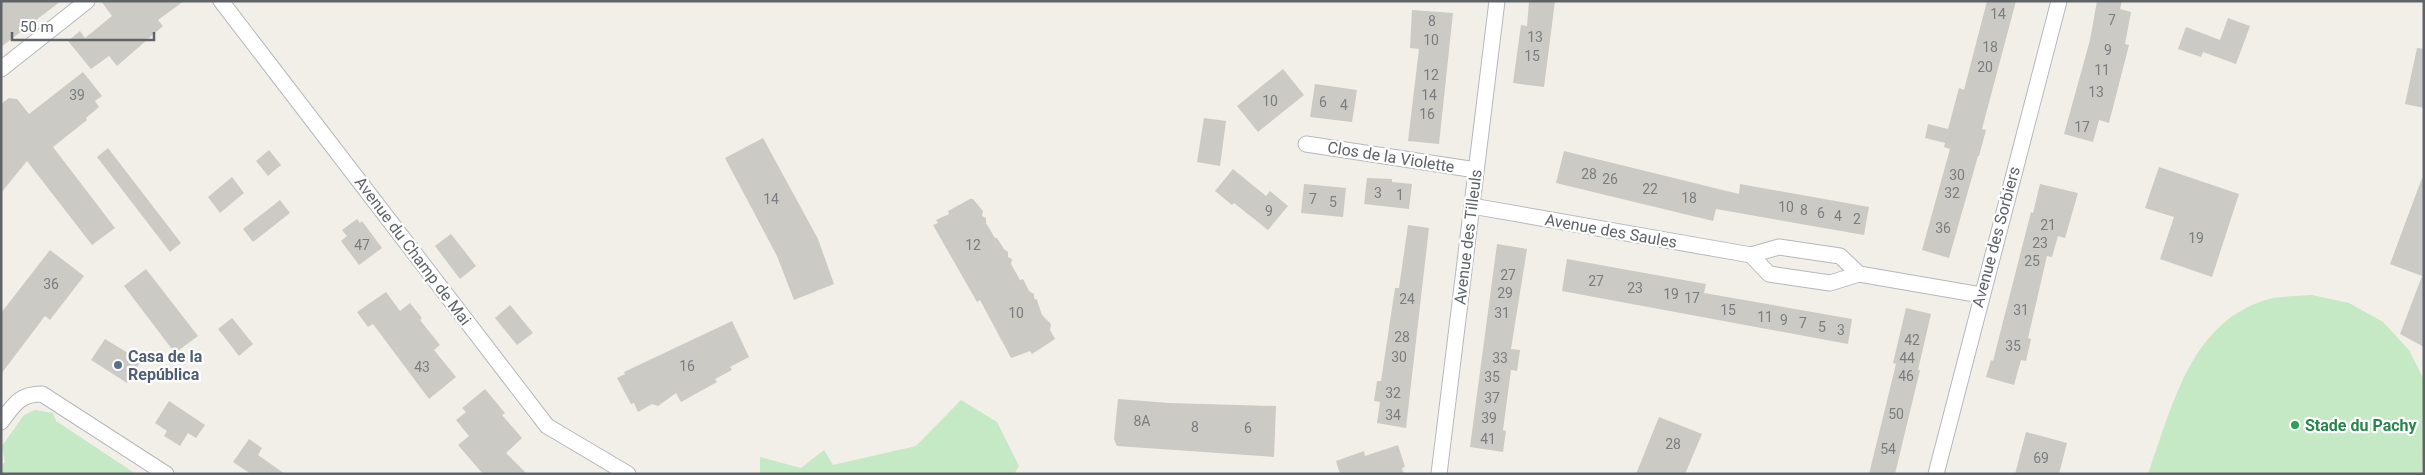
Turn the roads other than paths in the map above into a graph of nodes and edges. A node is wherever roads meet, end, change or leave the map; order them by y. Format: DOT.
graph roads {
  1 [pos="87,1"];
  2 [pos="221,1"];
  3 [pos="1497,1"];
  4 [pos="2059,1"];
  5 [pos="1,69"];
  6 [pos="1306,144"];
  7 [pos="1476,170"];
  8 [pos="1472,206"];
  9 [pos="1751,255"];
  10 [pos="1859,274"];
  11 [pos="1981,295"];
  12 [pos="1,422"];
  13 [pos="166,474"];
  14 [pos="628,474"];
  15 [pos="1439,474"];
  16 [pos="1936,474"];
  1 -- 5 [label="street"];
  2 -- 14 [label="street, Avenue du Champ de Mai"];
  3 -- 7 [label="street, Avenue des Tilleuls"];
  4 -- 11 [label="street, Avenue des Sorbiers"];
  6 -- 7 [label="street, Clos de la Violette"];
  7 -- 8 [label="street, Avenue des Tilleuls"];
  8 -- 9 [label="street, Avenue des Saules"];
  8 -- 15 [label="street, Avenue des Tilleuls"];
  9 -- 10 [label="street, Avenue des Saules"];
  9 -- 10 [label="street"];
  10 -- 11 [label="street"];
  11 -- 16 [label="street, Avenue des Sorbiers"];
  12 -- 13 [label="street"];
}
